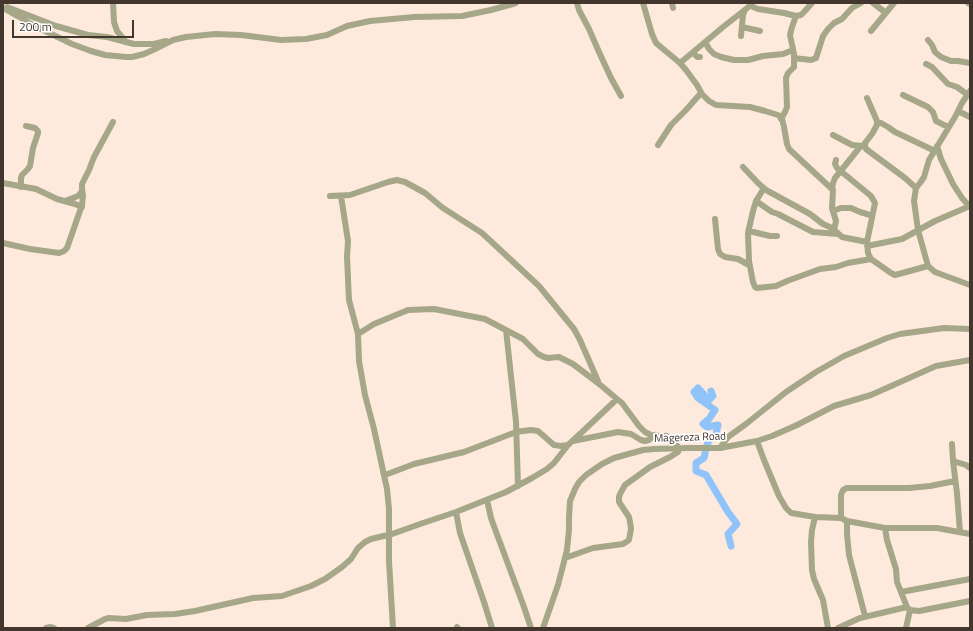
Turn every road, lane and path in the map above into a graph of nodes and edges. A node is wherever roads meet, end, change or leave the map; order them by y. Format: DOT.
graph roads {
  1 [pos="113,3"];
  2 [pos="516,3"];
  3 [pos="577,3"];
  4 [pos="643,3"];
  5 [pos="812,3"];
  6 [pos="861,3"];
  7 [pos="873,3"];
  8 [pos="894,3"];
  9 [pos="750,4"];
  10 [pos="3,7"];
  11 [pos="745,10"];
  12 [pos="886,13"];
  13 [pos="796,16"];
  14 [pos="742,27"];
  15 [pos="760,31"];
  16 [pos="871,31"];
  17 [pos="741,36"];
  18 [pos="173,40"];
  19 [pos="928,40"];
  20 [pos="126,42"];
  21 [pos="705,42"];
  22 [pos="793,50"];
  23 [pos="693,52"];
  24 [pos="700,57"];
  25 [pos="794,58"];
  26 [pos="680,63"];
  27 [pos="970,63"];
  28 [pos="926,64"];
  29 [pos="701,93"];
  30 [pos="969,93"];
  31 [pos="903,95"];
  32 [pos="621,96"];
  33 [pos="867,98"];
  34 [pos="958,111"];
  35 [pos="970,117"];
  36 [pos="781,119"];
  37 [pos="113,122"];
  38 [pos="877,123"];
  39 [pos="26,126"];
  40 [pos="949,127"];
  41 [pos="833,135"];
  42 [pos="658,145"];
  43 [pos="863,146"];
  44 [pos="936,148"];
  45 [pos="836,160"];
  46 [pos="743,167"];
  47 [pos="841,171"];
  48 [pos="3,183"];
  49 [pos="21,186"];
  50 [pos="764,188"];
  51 [pos="916,188"];
  52 [pos="832,189"];
  53 [pos="82,191"];
  54 [pos="330,196"];
  55 [pos="341,196"];
  56 [pos="65,201"];
  57 [pos="756,201"];
  58 [pos="82,207"];
  59 [pos="970,207"];
  60 [pos="833,211"];
  61 [pos="872,216"];
  62 [pos="715,218"];
  63 [pos="918,230"];
  64 [pos="749,231"];
  65 [pos="836,232"];
  66 [pos="777,236"];
  67 [pos="3,243"];
  68 [pos="867,244"];
  69 [pos="871,260"];
  70 [pos="750,265"];
  71 [pos="928,266"];
  72 [pos="970,285"];
  73 [pos="970,329"];
  74 [pos="506,330"];
  75 [pos="358,334"];
  76 [pos="970,360"];
  77 [pos="598,383"];
  78 [pos="617,398"];
  79 [pos="516,432"];
  80 [pos="655,436"];
  81 [pos="757,441"];
  82 [pos="570,443"];
  83 [pos="952,444"];
  84 [pos="679,448"];
  85 [pos="720,448"];
  86 [pos="953,461"];
  87 [pos="970,468"];
  88 [pos="385,475"];
  89 [pos="955,481"];
  90 [pos="518,486"];
  91 [pos="487,500"];
  92 [pos="456,512"];
  93 [pos="815,517"];
  94 [pos="841,518"];
  95 [pos="847,520"];
  96 [pos="884,528"];
  97 [pos="960,532"];
  98 [pos="389,534"];
  99 [pos="970,534"];
  100 [pos="565,558"];
  101 [pos="970,579"];
  102 [pos="901,592"];
  103 [pos="970,601"];
  104 [pos="908,608"];
  105 [pos="865,616"];
  106 [pos="46,628"];
  107 [pos="54,628"];
  108 [pos="88,628"];
  109 [pos="393,628"];
  110 [pos="492,628"];
  111 [pos="531,628"];
  112 [pos="543,628"];
  113 [pos="828,628"];
  114 [pos="838,628"];
  115 [pos="906,628"];
  1 -- 20 [label="street"];
  2 -- 18 [label="street"];
  3 -- 32 [label="street"];
  4 -- 26 [label="street"];
  5 -- 13 [label="street"];
  6 -- 25 [label="street"];
  7 -- 12 [label="street"];
  8 -- 12 [label="street"];
  9 -- 11 [label="street"];
  9 -- 13 [label="street"];
  10 -- 18 [label="street"];
  10 -- 20 [label="street"];
  11 -- 14 [label="street"];
  11 -- 21 [label="street"];
  12 -- 16 [label="street"];
  13 -- 22 [label="street"];
  14 -- 15 [label="street"];
  14 -- 17 [label="street"];
  18 -- 20 [label="street"];
  19 -- 27 [label="street"];
  21 -- 22 [label="street"];
  21 -- 23 [label="street"];
  22 -- 25 [label="street"];
  23 -- 24 [label="street"];
  23 -- 26 [label="street"];
  25 -- 36 [label="street"];
  26 -- 29 [label="street"];
  28 -- 30 [label="street"];
  29 -- 36 [label="street"];
  29 -- 42 [label="street"];
  30 -- 34 [label="street"];
  31 -- 40 [label="street"];
  33 -- 38 [label="street"];
  34 -- 35 [label="street"];
  34 -- 40 [label="street"];
  36 -- 52 [label="street"];
  37 -- 53 [label="street"];
  38 -- 43 [label="street"];
  38 -- 44 [label="street"];
  39 -- 49 [label="street"];
  40 -- 44 [label="street"];
  41 -- 43 [label="street"];
  43 -- 47 [label="street"];
  43 -- 51 [label="street"];
  44 -- 51 [label="street"];
  44 -- 59 [label="street"];
  45 -- 47 [label="street"];
  46 -- 50 [label="street"];
  47 -- 52 [label="street"];
  47 -- 61 [label="street"];
  48 -- 49 [label="street"];
  49 -- 56 [label="street"];
  50 -- 57 [label="street"];
  50 -- 65 [label="street"];
  51 -- 63 [label="street"];
  52 -- 60 [label="street"];
  53 -- 56 [label="street"];
  53 -- 58 [label="street"];
  54 -- 55 [label="street"];
  55 -- 75 [label="street"];
  55 -- 77 [label="street"];
  56 -- 58 [label="street"];
  57 -- 64 [label="street"];
  57 -- 65 [label="street"];
  58 -- 67 [label="street"];
  59 -- 63 [label="street"];
  60 -- 61 [label="street"];
  60 -- 65 [label="street"];
  61 -- 68 [label="street"];
  62 -- 70 [label="street"];
  63 -- 68 [label="street"];
  63 -- 71 [label="street"];
  64 -- 66 [label="street"];
  64 -- 70 [label="street"];
  65 -- 68 [label="street"];
  68 -- 69 [label="street"];
  69 -- 70 [label="street"];
  69 -- 71 [label="street"];
  71 -- 72 [label="street"];
  73 -- 85 [label="street"];
  74 -- 75 [label="street"];
  74 -- 77 [label="street"];
  74 -- 79 [label="street"];
  75 -- 88 [label="street"];
  76 -- 81 [label="street, Magereza Road"];
  77 -- 78 [label="street"];
  78 -- 80 [label="street"];
  78 -- 82 [label="street"];
  79 -- 82 [label="street"];
  79 -- 88 [label="street"];
  79 -- 90 [label="street"];
  80 -- 82 [label="street"];
  80 -- 84 [label="street"];
  81 -- 85 [label="street, Magereza Road"];
  81 -- 93 [label="street"];
  82 -- 90 [label="street"];
  83 -- 86 [label="street"];
  84 -- 85 [label="street, Magereza Road"];
  84 -- 100 [label="street, Magereza Road"];
  84 -- 100 [label="street"];
  86 -- 87 [label="street"];
  86 -- 89 [label="street"];
  88 -- 98 [label="street"];
  89 -- 94 [label="street"];
  89 -- 97 [label="street"];
  90 -- 91 [label="street"];
  91 -- 92 [label="street"];
  91 -- 111 [label="street"];
  92 -- 98 [label="street"];
  92 -- 110 [label="street"];
  93 -- 94 [label="street"];
  93 -- 113 [label="street"];
  94 -- 95 [label="street"];
  95 -- 96 [label="street"];
  95 -- 105 [label="street"];
  96 -- 97 [label="street"];
  96 -- 102 [label="street"];
  97 -- 99 [label="street"];
  98 -- 108 [label="street"];
  98 -- 109 [label="street"];
  100 -- 112 [label="street, Magereza Road"];
  101 -- 102 [label="street"];
  102 -- 104 [label="street"];
  103 -- 104 [label="street"];
  104 -- 105 [label="street"];
  104 -- 115 [label="street"];
  105 -- 114 [label="street"];
  106 -- 107 [label="street"];
}
